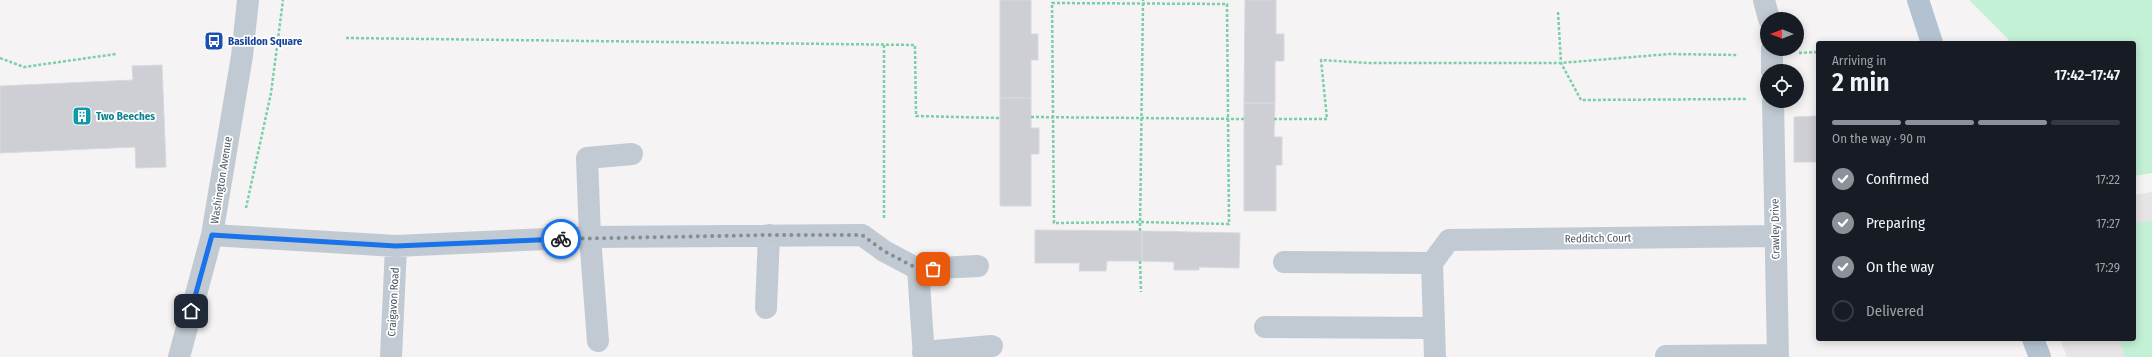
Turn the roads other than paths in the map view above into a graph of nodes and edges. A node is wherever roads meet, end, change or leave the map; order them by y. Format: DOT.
graph roads {
  1 [pos="248,0"];
  2 [pos="1764,0"];
  3 [pos="1920,6"];
  4 [pos="1767,12"];
  5 [pos="1931,41"];
  6 [pos="1773,108"];
  7 [pos="632,154"];
  8 [pos="212,235"];
  9 [pos="769,235"];
  10 [pos="1775,236"];
  11 [pos="590,237"];
  12 [pos="396,246"];
  13 [pos="1284,262"];
  14 [pos="1432,263"];
  15 [pos="978,266"];
  16 [pos="918,269"];
  17 [pos="766,308"];
  18 [pos="1265,327"];
  19 [pos="1434,328"];
  20 [pos="598,341"];
  21 [pos="2034,341"];
  22 [pos="992,346"];
  23 [pos="924,354"];
  24 [pos="1666,356"];
  25 [pos="1778,356"];
  26 [pos="179,357"];
  27 [pos="391,357"];
  28 [pos="1435,357"];
  29 [pos="2040,357"];
  1 -- 8 [label="street, Washington Avenue"];
  2 -- 4 [label="street"];
  3 -- 5 [label="main road"];
  6 -- 10 [label="street, Crawley Drive"];
  7 -- 11 [label="street"];
  8 -- 12 [label="street"];
  8 -- 26 [label="street, Washington Avenue"];
  9 -- 11 [label="street"];
  9 -- 16 [label="street"];
  9 -- 17 [label="street"];
  10 -- 14 [label="street, Redditch Court"];
  10 -- 25 [label="street, Crawley Drive"];
  11 -- 12 [label="street"];
  11 -- 20 [label="street"];
  12 -- 27 [label="street, Craigavon Road"];
  13 -- 14 [label="street"];
  14 -- 19 [label="street"];
  15 -- 16 [label="street"];
  16 -- 23 [label="street"];
  18 -- 19 [label="street"];
  19 -- 28 [label="street"];
  21 -- 29 [label="main road"];
  22 -- 23 [label="street"];
  24 -- 25 [label="street"];
}
